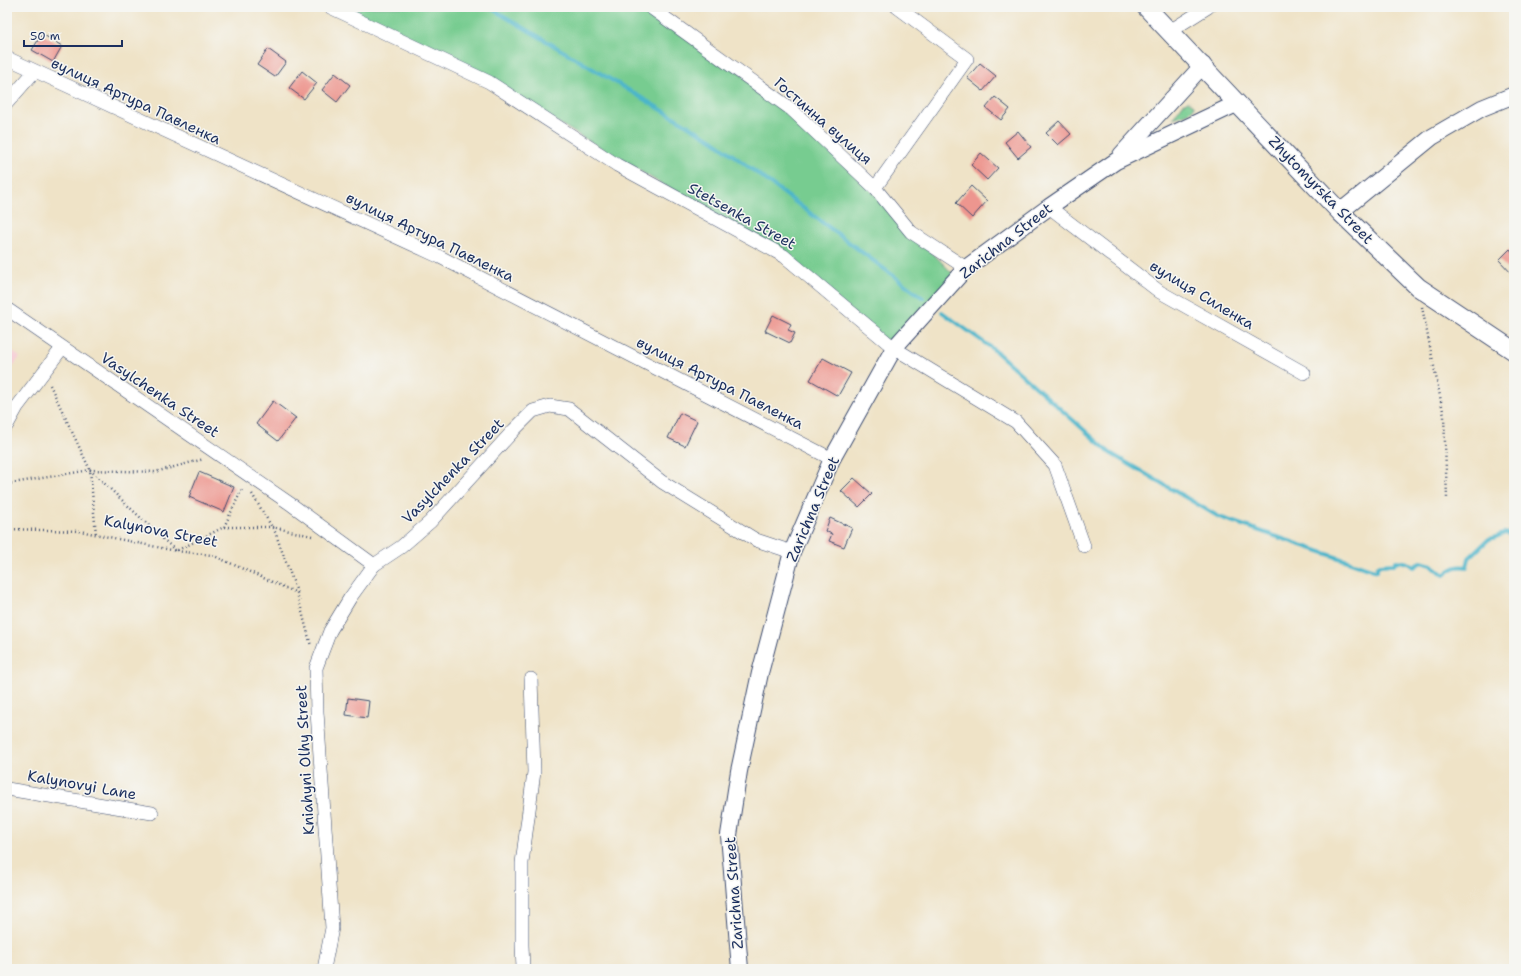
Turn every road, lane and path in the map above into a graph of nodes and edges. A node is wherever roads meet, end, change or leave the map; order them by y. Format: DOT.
graph roads {
  1 [pos="330,7"];
  2 [pos="650,7"];
  3 [pos="897,7"];
  4 [pos="1146,7"];
  5 [pos="1208,7"];
  6 [pos="1170,31"];
  7 [pos="7,58"];
  8 [pos="1203,65"];
  9 [pos="34,72"];
  10 [pos="1514,95"];
  11 [pos="7,103"];
  12 [pos="1238,103"];
  13 [pos="1116,160"];
  14 [pos="875,188"];
  15 [pos="1049,207"];
  16 [pos="1340,212"];
  17 [pos="966,268"];
  18 [pos="1418,287"];
  19 [pos="7,309"];
  20 [pos="62,348"];
  21 [pos="894,348"];
  22 [pos="1514,351"];
  23 [pos="44,372"];
  24 [pos="1304,373"];
  25 [pos="7,425"];
  26 [pos="220,455"];
  27 [pos="832,460"];
  28 [pos="235,466"];
  29 [pos="90,470"];
  30 [pos="7,484"];
  31 [pos="249,489"];
  32 [pos="1448,498"];
  33 [pos="224,527"];
  34 [pos="272,527"];
  35 [pos="7,529"];
  36 [pos="96,534"];
  37 [pos="316,537"];
  38 [pos="1084,546"];
  39 [pos="176,551"];
  40 [pos="792,552"];
  41 [pos="374,565"];
  42 [pos="298,593"];
  43 [pos="316,668"];
  44 [pos="531,679"];
  45 [pos="7,789"];
  46 [pos="152,814"];
  47 [pos="324,969"];
  48 [pos="523,969"];
  49 [pos="740,969"];
  1 -- 21 [label="street, Stetsenka Street"];
  2 -- 14 [label="street, Гостинна вулиця"];
  3 -- 14 [label="street"];
  4 -- 6 [label="main road, Zhytomyrska Street"];
  5 -- 6 [label="street"];
  6 -- 8 [label="main road, Zhytomyrska Street"];
  7 -- 9 [label="street, вулиця Артура Павленка"];
  8 -- 12 [label="main road, Zhytomyrska Street"];
  8 -- 13 [label="street, Zarichna Street"];
  9 -- 11 [label="street"];
  9 -- 27 [label="street, вулиця Артура Павленка"];
  10 -- 16 [label="street"];
  12 -- 13 [label="street, Zarichna Street"];
  12 -- 16 [label="main road, Zhytomyrska Street"];
  13 -- 15 [label="street, Zarichna Street"];
  14 -- 17 [label="street, Гостинна вулиця"];
  15 -- 17 [label="street, Zarichna Street"];
  15 -- 24 [label="street, вулиця Силенка"];
  16 -- 18 [label="main road, Zhytomyrska Street"];
  17 -- 21 [label="street, Zarichna Street"];
  18 -- 22 [label="main road, Zhytomyrska Street"];
  18 -- 32 [label="path"];
  19 -- 20 [label="street, Vasylchenka Street"];
  20 -- 23 [label="street"];
  20 -- 26 [label="street, Vasylchenka Street"];
  21 -- 27 [label="street, Zarichna Street"];
  21 -- 38 [label="street, Stetsenka Street"];
  23 -- 25 [label="street"];
  23 -- 29 [label="path"];
  26 -- 28 [label="street, Vasylchenka Street"];
  26 -- 29 [label="path"];
  27 -- 40 [label="street, Zarichna Street"];
  28 -- 33 [label="path"];
  28 -- 41 [label="street, Vasylchenka Street"];
  29 -- 30 [label="path"];
  29 -- 36 [label="path"];
  29 -- 39 [label="path"];
  31 -- 34 [label="path"];
  33 -- 34 [label="path"];
  33 -- 39 [label="path"];
  34 -- 37 [label="path"];
  34 -- 42 [label="path"];
  35 -- 36 [label="path, Kalynova Street"];
  36 -- 39 [label="path, Kalynova Street"];
  39 -- 42 [label="path, Kalynova Street"];
  40 -- 41 [label="street, Vasylchenka Street"];
  40 -- 49 [label="street, Zarichna Street"];
  41 -- 43 [label="street, Kniahyni Olhy Street"];
  42 -- 43 [label="path"];
  43 -- 47 [label="street, Kniahyni Olhy Street"];
  44 -- 48 [label="street"];
  45 -- 46 [label="street, Kalynovyi Lane"];
}
